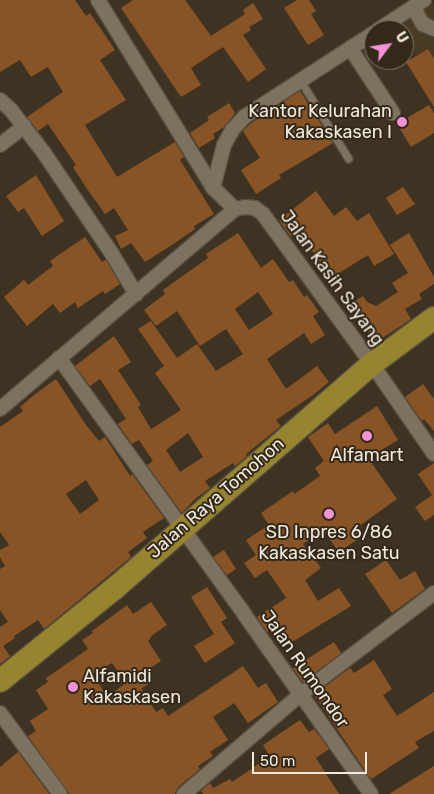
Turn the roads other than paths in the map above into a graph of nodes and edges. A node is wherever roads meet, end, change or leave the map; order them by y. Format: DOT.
graph roads {
  1 [pos="98,0"];
  2 [pos="419,4"];
  3 [pos="394,20"];
  4 [pos="434,29"];
  5 [pos="364,39"];
  6 [pos="350,48"];
  7 [pos="300,80"];
  8 [pos="0,100"];
  9 [pos="393,113"];
  10 [pos="24,126"];
  11 [pos="0,145"];
  12 [pos="348,158"];
  13 [pos="213,188"];
  14 [pos="235,209"];
  15 [pos="136,294"];
  16 [pos="434,318"];
  17 [pos="59,358"];
  18 [pos="372,364"];
  19 [pos="0,409"];
  20 [pos="434,454"];
  21 [pos="182,528"];
  22 [pos="434,593"];
  23 [pos="0,681"];
  24 [pos="301,694"];
  25 [pos="0,713"];
  26 [pos="60,794"];
  27 [pos="184,794"];
  28 [pos="371,794"];
  1 -- 13 [label="street"];
  2 -- 3 [label="street"];
  2 -- 4 [label="street"];
  5 -- 6 [label="street"];
  6 -- 7 [label="street"];
  6 -- 9 [label="street"];
  7 -- 12 [label="lane"];
  7 -- 13 [label="street"];
  8 -- 10 [label="street"];
  10 -- 11 [label="street"];
  10 -- 15 [label="street"];
  13 -- 14 [label="street"];
  14 -- 15 [label="street"];
  14 -- 18 [label="street, Jalan Kasih Sayang"];
  15 -- 17 [label="street"];
  16 -- 18 [label="highway, Jalan Raya Tomohon"];
  17 -- 19 [label="street"];
  17 -- 21 [label="street, Jalan Rumondor"];
  18 -- 20 [label="street, Jalan Kasih Sayang"];
  18 -- 21 [label="highway, Jalan Raya Tomohon"];
  21 -- 23 [label="highway, Jalan Raya Tomohon"];
  21 -- 24 [label="street, Jalan Rumondor"];
  22 -- 24 [label="street"];
  24 -- 27 [label="street"];
  24 -- 28 [label="street, Jalan Rumondor"];
  25 -- 26 [label="street"];
}
